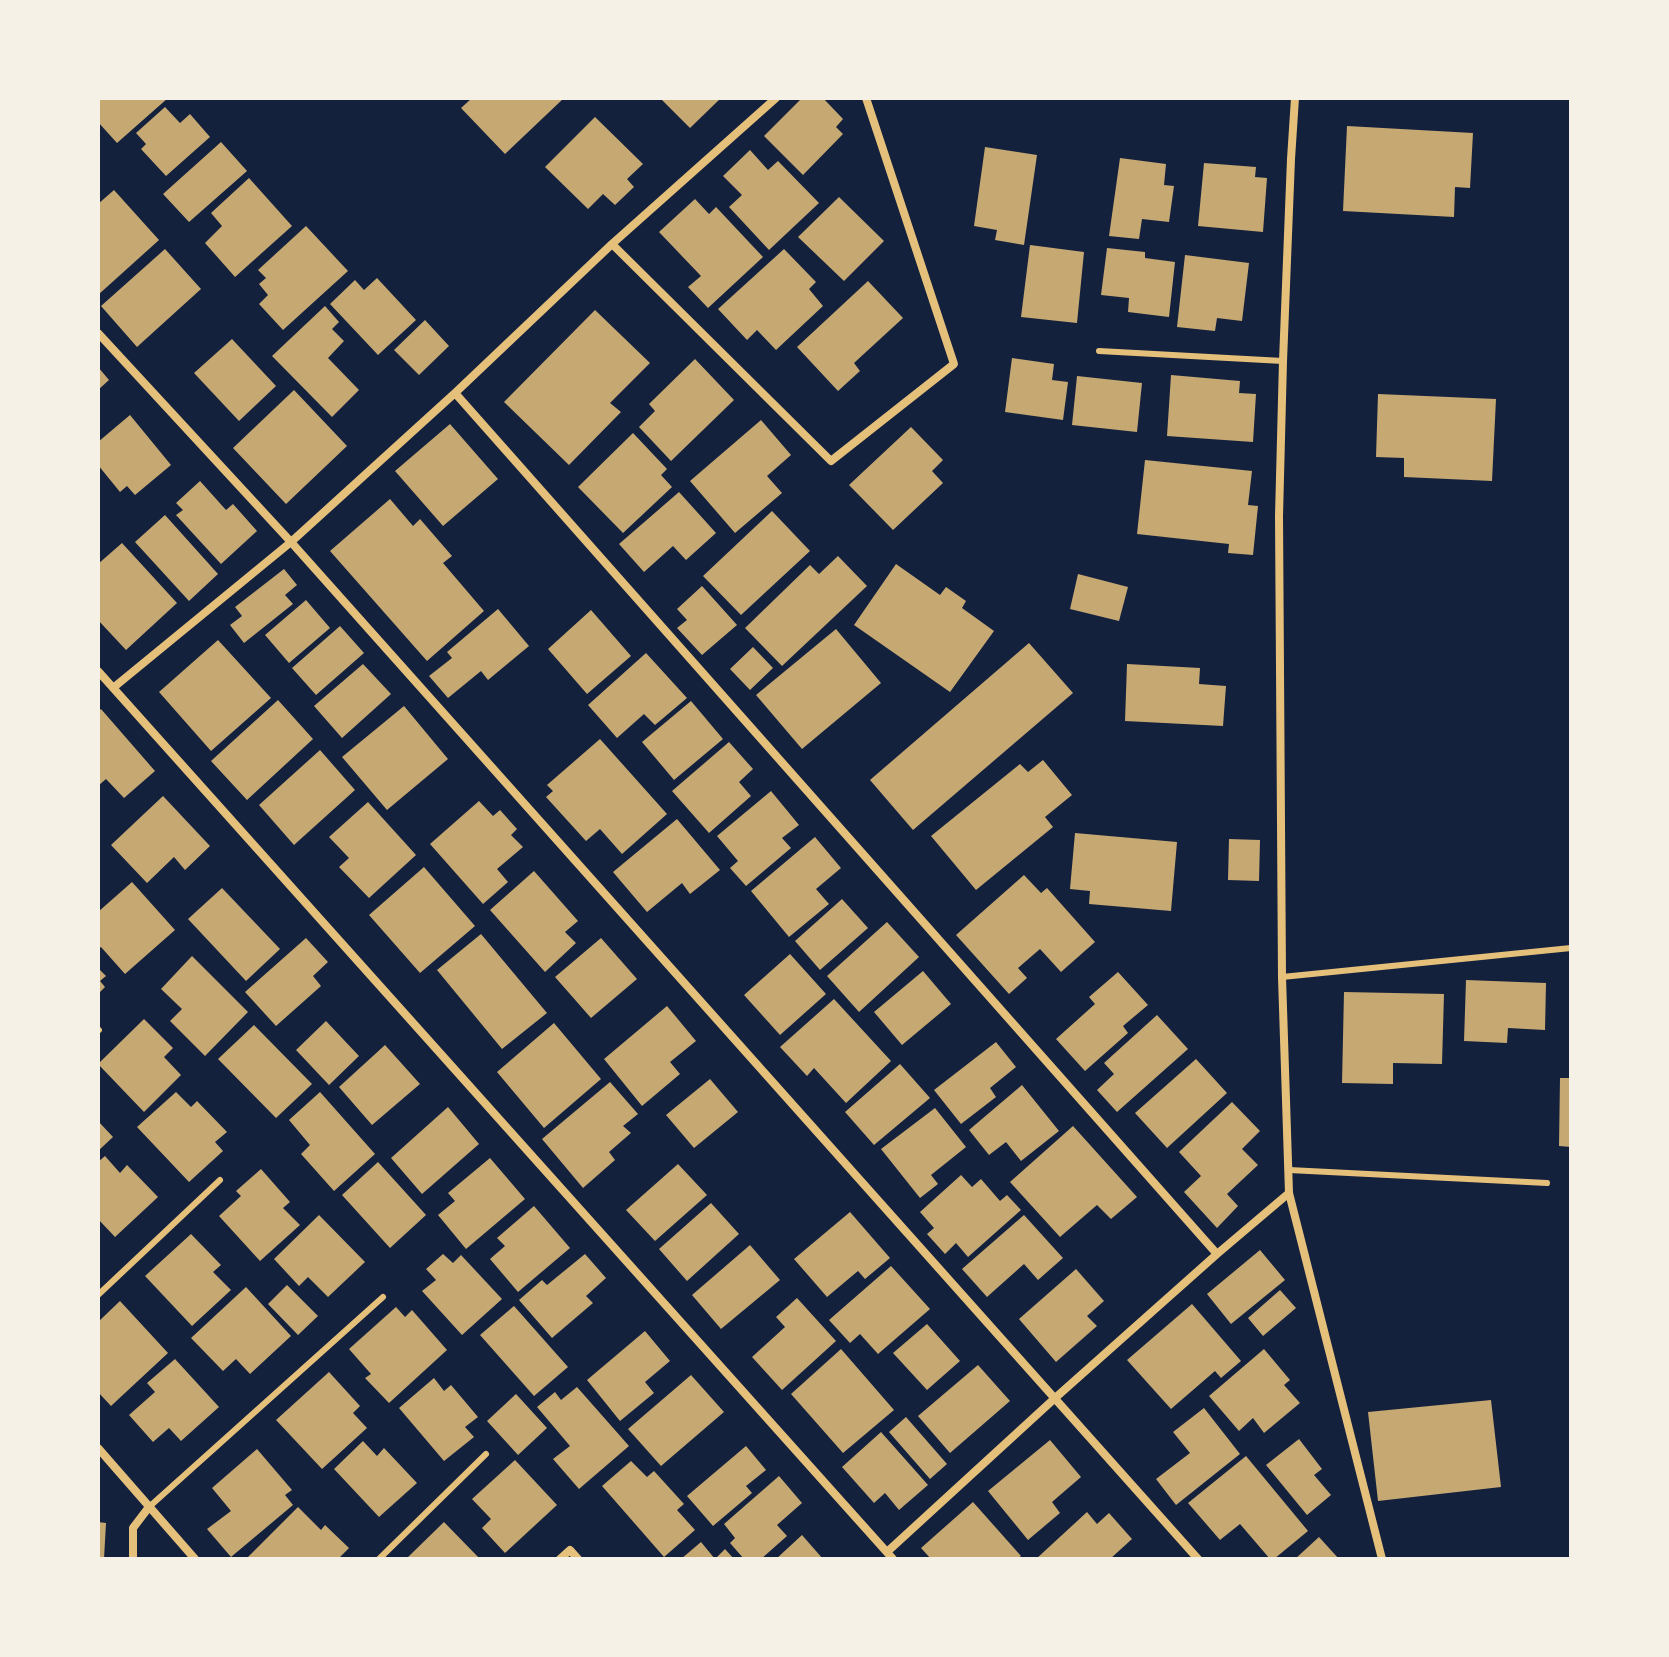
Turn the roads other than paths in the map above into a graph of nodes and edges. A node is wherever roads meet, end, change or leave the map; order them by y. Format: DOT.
graph roads {
  1 [pos="776,98"];
  2 [pos="866,98"];
  3 [pos="1295,98"];
  4 [pos="612,244"];
  5 [pos="98,333"];
  6 [pos="1099,351"];
  7 [pos="1283,361"];
  8 [pos="455,393"];
  9 [pos="291,542"];
  10 [pos="98,671"];
  11 [pos="113,688"];
  12 [pos="1571,948"];
  13 [pos="1282,977"];
  14 [pos="1289,1170"];
  15 [pos="220,1180"];
  16 [pos="1547,1183"];
  17 [pos="1289,1193"];
  18 [pos="1217,1254"];
  19 [pos="98,1295"];
  20 [pos="383,1297"];
  21 [pos="1054,1399"];
  22 [pos="98,1448"];
  23 [pos="486,1454"];
  24 [pos="149,1507"];
  25 [pos="890,1555"];
  26 [pos="133,1559"];
  27 [pos="195,1559"];
  28 [pos="379,1559"];
  29 [pos="560,1559"];
  30 [pos="578,1559"];
  31 [pos="1198,1559"];
  32 [pos="1382,1559"];
  1 -- 4 [label="street"];
  2 -- 4 [label="street"];
  3 -- 7 [label="street"];
  4 -- 8 [label="street"];
  5 -- 9 [label="street"];
  6 -- 7 [label="lane"];
  7 -- 13 [label="street"];
  8 -- 9 [label="street"];
  8 -- 18 [label="street"];
  9 -- 11 [label="street"];
  9 -- 21 [label="street"];
  10 -- 11 [label="street"];
  11 -- 25 [label="street"];
  12 -- 13 [label="lane"];
  13 -- 14 [label="street"];
  14 -- 16 [label="lane"];
  14 -- 17 [label="street"];
  15 -- 19 [label="lane"];
  17 -- 18 [label="street"];
  17 -- 32 [label="street"];
  18 -- 21 [label="street"];
  20 -- 24 [label="lane"];
  21 -- 25 [label="street"];
  21 -- 31 [label="street"];
  22 -- 24 [label="street"];
  23 -- 28 [label="lane"];
  24 -- 26 [label="street"];
  24 -- 27 [label="street"];
  29 -- 30 [label="street"];
}
